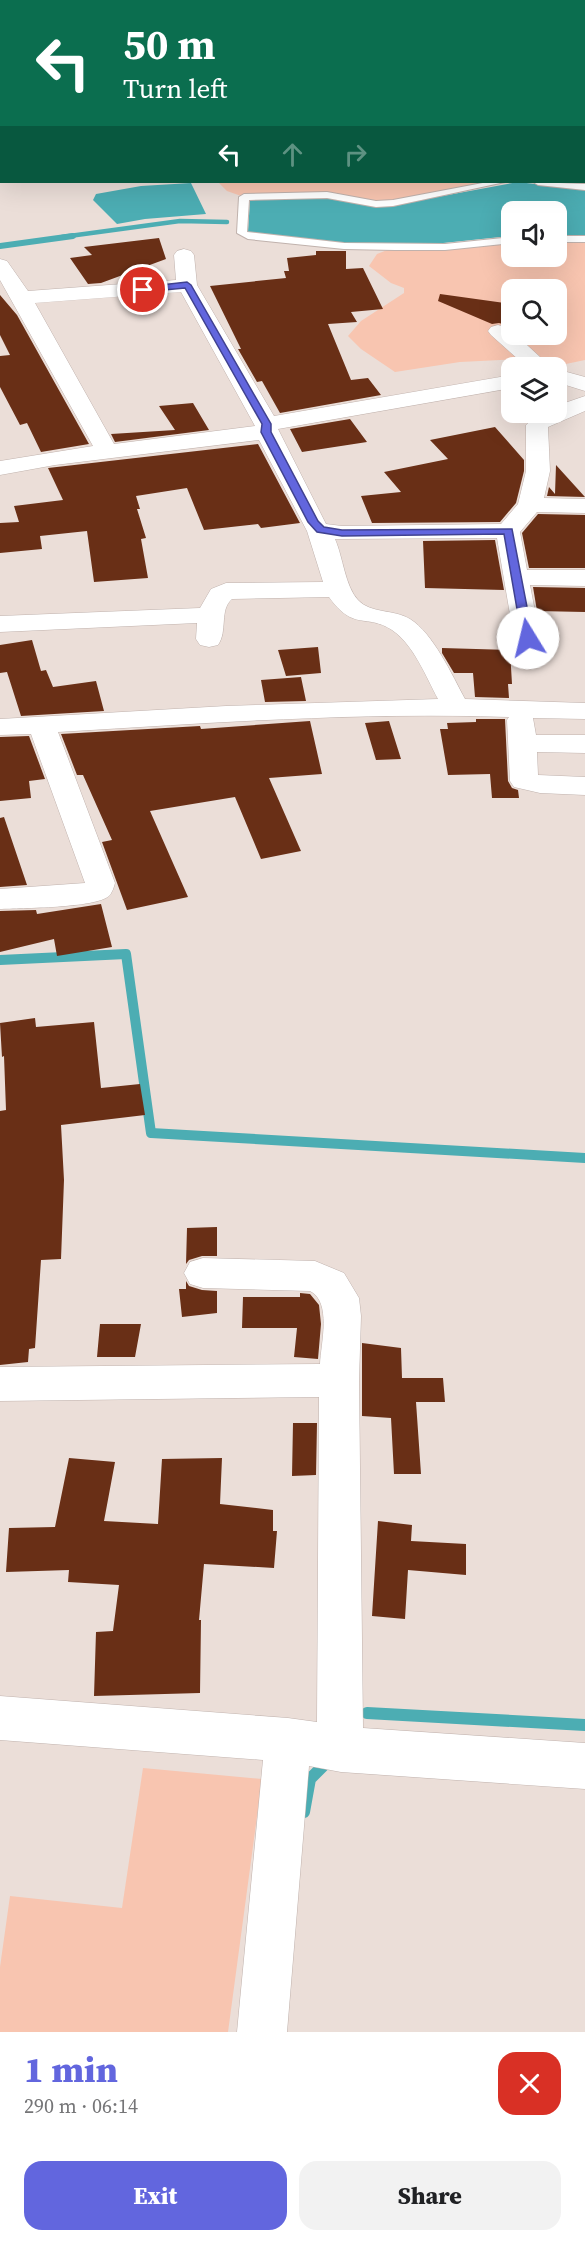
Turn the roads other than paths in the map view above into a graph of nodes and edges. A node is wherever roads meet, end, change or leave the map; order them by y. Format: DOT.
graph roads {
  1 [pos="495,183"];
  2 [pos="547,183"];
  3 [pos="585,187"];
  4 [pos="567,239"];
  5 [pos="585,239"];
  6 [pos="501,241"];
  7 [pos="184,255"];
  8 [pos="0,265"];
  9 [pos="187,285"];
  10 [pos="22,298"];
  11 [pos="498,331"];
  12 [pos="529,357"];
  13 [pos="567,378"];
  14 [pos="501,383"];
  15 [pos="585,384"];
  16 [pos="585,403"];
  17 [pos="266,428"];
  18 [pos="107,451"];
  19 [pos="0,468"];
  20 [pos="530,505"];
  21 [pos="585,506"];
  22 [pos="321,530"];
  23 [pos="508,531"];
  24 [pos="518,577"];
  25 [pos="585,578"];
  26 [pos="340,589"];
  27 [pos="0,624"];
  28 [pos="528,638"];
  29 [pos="456,707"];
  30 [pos="522,709"];
  31 [pos="585,711"];
  32 [pos="41,724"];
  33 [pos="0,727"];
  34 [pos="522,743"];
  35 [pos="585,744"];
  36 [pos="585,786"];
  37 [pos="0,899"];
  38 [pos="203,1273"];
  39 [pos="339,1380"];
  40 [pos="0,1384"];
  41 [pos="0,1718"];
  42 [pos="288,1740"];
  43 [pos="341,1749"];
  44 [pos="585,1766"];
  45 [pos="262,2032"];
  1 -- 6 [label="lane"];
  2 -- 3 [label="lane"];
  4 -- 5 [label="lane"];
  7 -- 9 [label="street"];
  8 -- 10 [label="street"];
  9 -- 10 [label="street"];
  9 -- 17 [label="street"];
  10 -- 18 [label="street"];
  11 -- 12 [label="street"];
  13 -- 15 [label="street"];
  14 -- 17 [label="street"];
  16 -- 20 [label="street"];
  17 -- 18 [label="street"];
  17 -- 22 [label="street"];
  18 -- 19 [label="street"];
  20 -- 21 [label="street"];
  20 -- 23 [label="street"];
  22 -- 23 [label="street"];
  22 -- 26 [label="street"];
  23 -- 24 [label="street"];
  24 -- 25 [label="street"];
  24 -- 28 [label="street"];
  26 -- 27 [label="street"];
  26 -- 29 [label="street"];
  29 -- 30 [label="street"];
  29 -- 32 [label="street"];
  30 -- 31 [label="street"];
  30 -- 34 [label="street"];
  32 -- 33 [label="street"];
  32 -- 37 [label="street"];
  34 -- 35 [label="street"];
  34 -- 36 [label="street"];
  38 -- 39 [label="street"];
  39 -- 40 [label="street"];
  39 -- 43 [label="street"];
  41 -- 42 [label="street"];
  42 -- 43 [label="street"];
  42 -- 45 [label="street"];
  43 -- 44 [label="street"];
}
